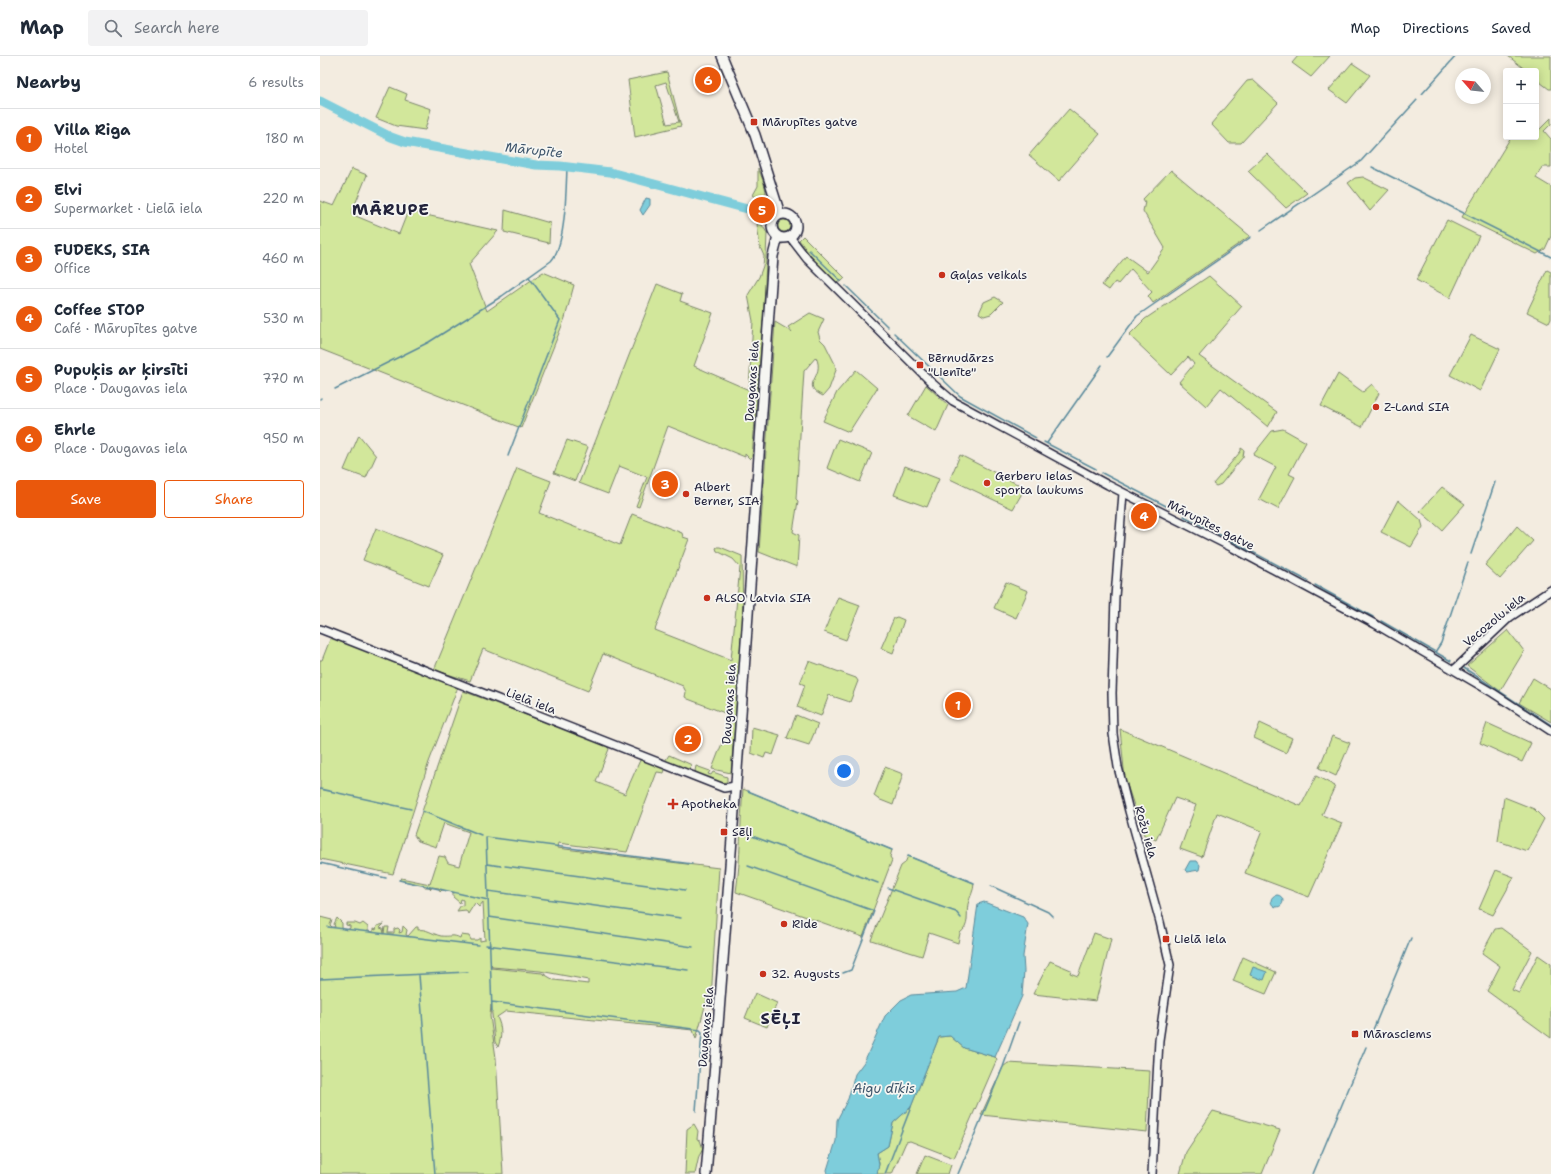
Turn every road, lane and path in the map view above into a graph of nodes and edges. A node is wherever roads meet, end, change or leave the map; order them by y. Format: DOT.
graph roads {
  1 [pos="722,56"];
  2 [pos="780,214"];
  3 [pos="778,237"];
  4 [pos="790,237"];
  5 [pos="1123,493"];
  6 [pos="1551,590"];
  7 [pos="320,629"];
  8 [pos="1454,670"];
  9 [pos="1551,731"];
  10 [pos="735,786"];
  11 [pos="706,1174"];
  12 [pos="1152,1174"];
  1 -- 2 [label="main road"];
  2 -- 3 [label="main road, Daugavas iela"];
  2 -- 4 [label="main road"];
  3 -- 4 [label="main road"];
  3 -- 10 [label="main road, Daugavas iela"];
  4 -- 5 [label="street, Mārupītes gatve"];
  5 -- 8 [label="street, Mārupītes gatve"];
  5 -- 12 [label="street, Rožu iela"];
  6 -- 8 [label="street, Vecozolu iela"];
  7 -- 10 [label="street, Lielā iela"];
  8 -- 9 [label="street, Mārupītes gatve"];
  10 -- 11 [label="main road, Daugavas iela"];
}
